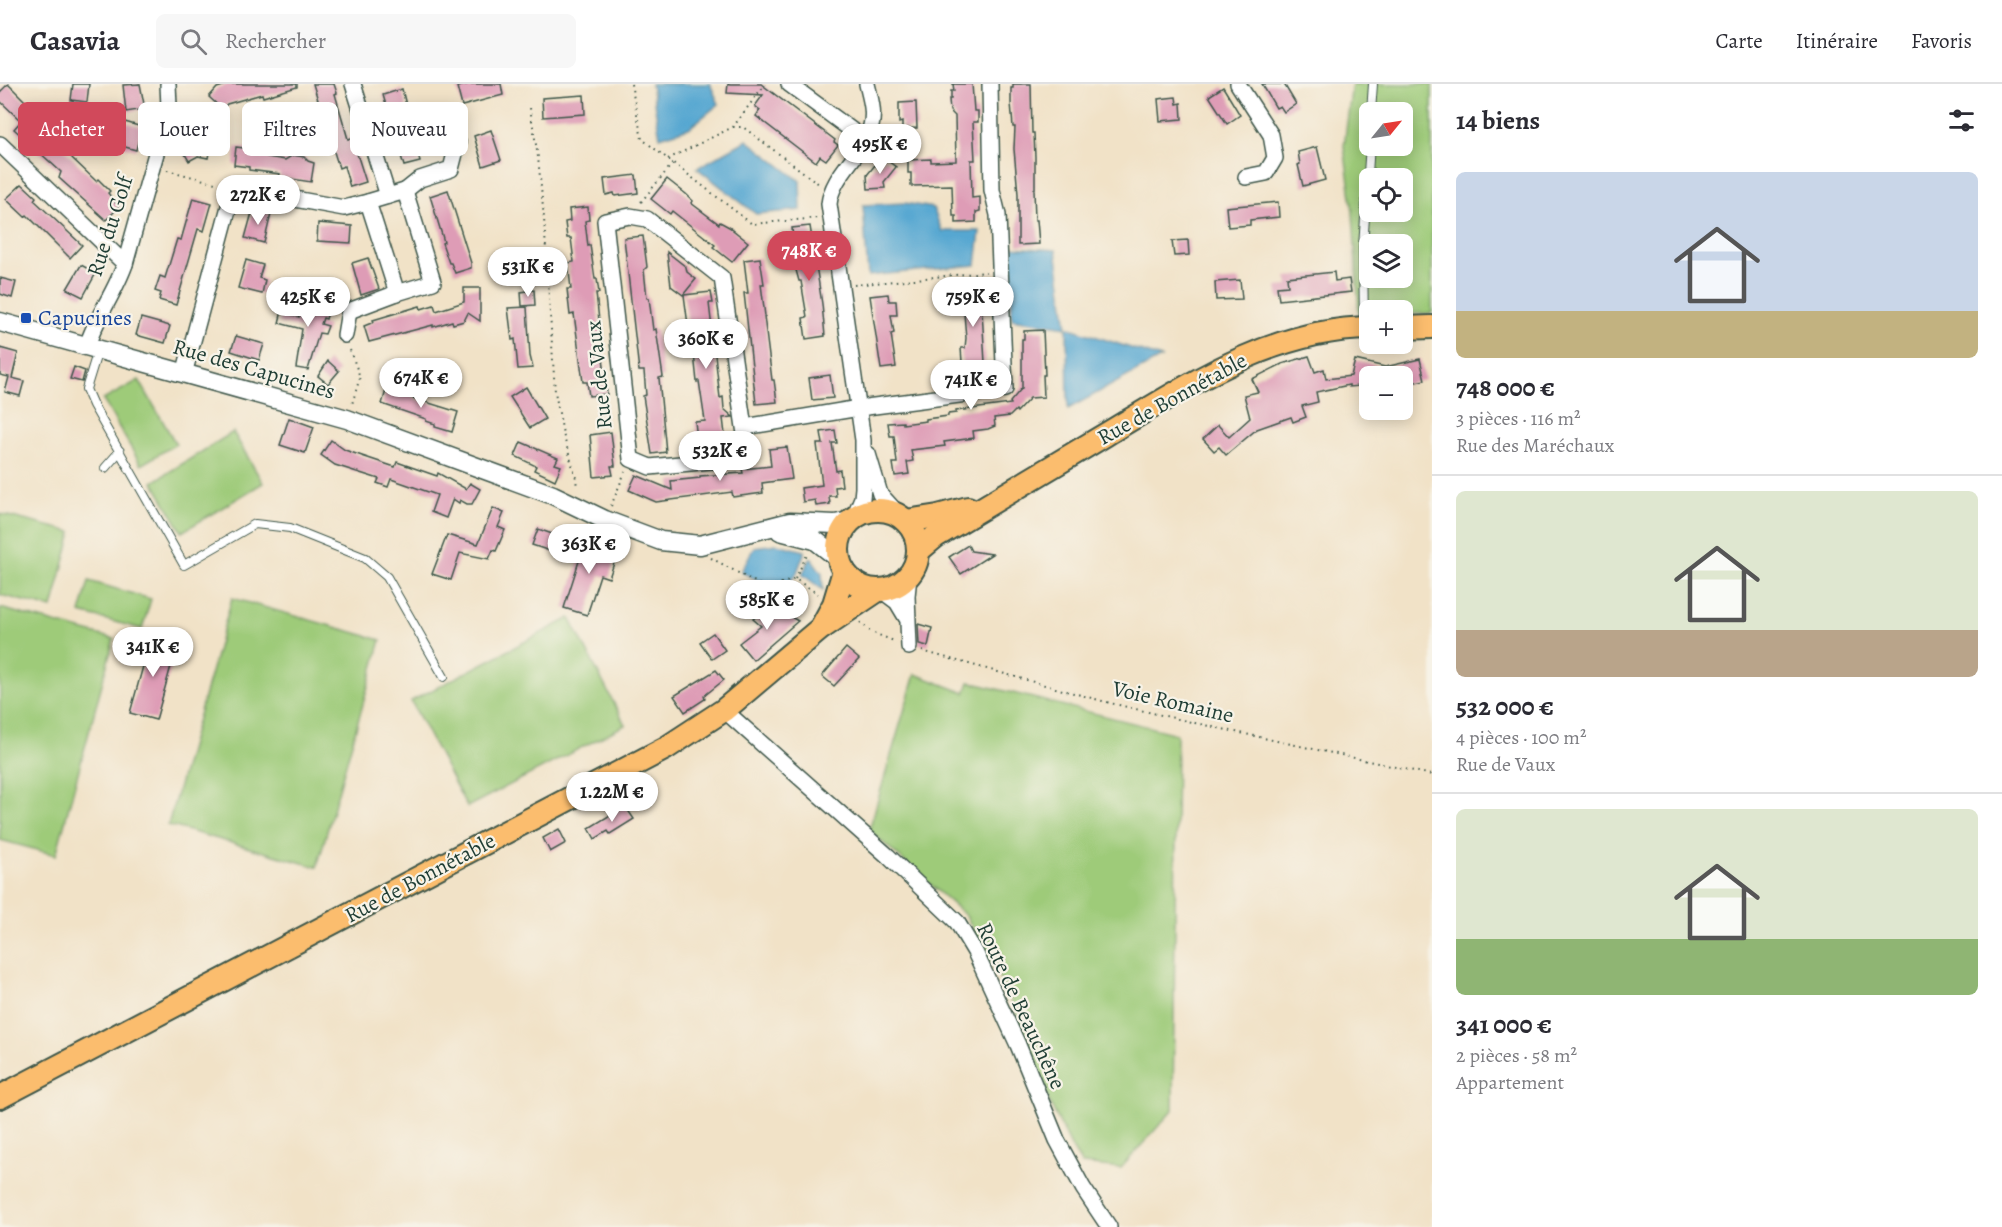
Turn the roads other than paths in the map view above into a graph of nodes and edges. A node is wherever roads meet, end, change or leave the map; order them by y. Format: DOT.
graph roads {
  1 [pos="169,84"];
  2 [pos="353,84"];
  3 [pos="789,84"];
  4 [pos="867,84"];
  5 [pos="990,84"];
  6 [pos="1238,84"];
  7 [pos="1373,84"];
  8 [pos="1372,102"];
  9 [pos="865,140"];
  10 [pos="0,144"];
  11 [pos="454,156"];
  12 [pos="1369,156"];
  13 [pos="1246,177"];
  14 [pos="405,191"];
  15 [pos="388,196"];
  16 [pos="368,202"];
  17 [pos="125,264"];
  18 [pos="397,293"];
  19 [pos="1365,300"];
  20 [pos="0,322"];
  21 [pos="1432,327"];
  22 [pos="1413,328"];
  23 [pos="1359,329"];
  24 [pos="345,335"];
  25 [pos="93,348"];
  26 [pos="184,374"];
  27 [pos="859,408"];
  28 [pos="745,427"];
  29 [pos="863,440"];
  30 [pos="120,451"];
  31 [pos="105,468"];
  32 [pos="992,502"];
  33 [pos="903,518"];
  34 [pos="852,519"];
  35 [pos="763,529"];
  36 [pos="918,551"];
  37 [pos="841,565"];
  38 [pos="909,576"];
  39 [pos="879,590"];
  40 [pos="841,608"];
  41 [pos="908,620"];
  42 [pos="909,647"];
  43 [pos="444,677"];
  44 [pos="724,710"];
  45 [pos="0,1097"];
  46 [pos="1109,1227"];
  1 -- 17 [label="street, Rue du Golf"];
  2 -- 15 [label="street"];
  3 -- 9 [label="street"];
  4 -- 9 [label="street"];
  5 -- 27 [label="street"];
  6 -- 13 [label="street"];
  7 -- 8 [label="lane"];
  9 -- 27 [label="street"];
  10 -- 17 [label="street"];
  11 -- 14 [label="street"];
  12 -- 19 [label="lane"];
  14 -- 15 [label="street"];
  14 -- 18 [label="street"];
  15 -- 16 [label="street"];
  16 -- 18 [label="street"];
  16 -- 26 [label="street"];
  17 -- 25 [label="street, Rue du Golf"];
  18 -- 24 [label="street"];
  20 -- 25 [label="street, Rue des Capucines"];
  21 -- 22 [label="main road"];
  23 -- 32 [label="main road, Rue de Bonnétable"];
  25 -- 26 [label="street, Rue des Capucines"];
  25 -- 30 [label="lane"];
  26 -- 35 [label="street, Rue des Capucines"];
  27 -- 28 [label="street"];
  27 -- 29 [label="street"];
  28 -- 28 [label="street, Rue de Vaux"];
  29 -- 33 [label="street"];
  29 -- 34 [label="street"];
  30 -- 31 [label="lane"];
  30 -- 43 [label="lane"];
  32 -- 33 [label="main road, Rue de Bonnétable"];
  32 -- 36 [label="main road, Rue de Bonnétable"];
  33 -- 34 [label="main road"];
  33 -- 36 [label="main road"];
  34 -- 35 [label="street, Rue des Capucines"];
  34 -- 37 [label="main road"];
  35 -- 37 [label="street, Rue des Capucines"];
  36 -- 38 [label="main road"];
  37 -- 39 [label="main road"];
  37 -- 40 [label="main road"];
  38 -- 39 [label="main road"];
  38 -- 41 [label="street"];
  39 -- 40 [label="main road, Rue de Bonnétable"];
  39 -- 41 [label="street"];
  40 -- 44 [label="main road, Rue de Bonnétable"];
  41 -- 42 [label="street"];
  44 -- 45 [label="main road, Rue de Bonnétable"];
  44 -- 46 [label="street, Route de Beauchêne"];
}
